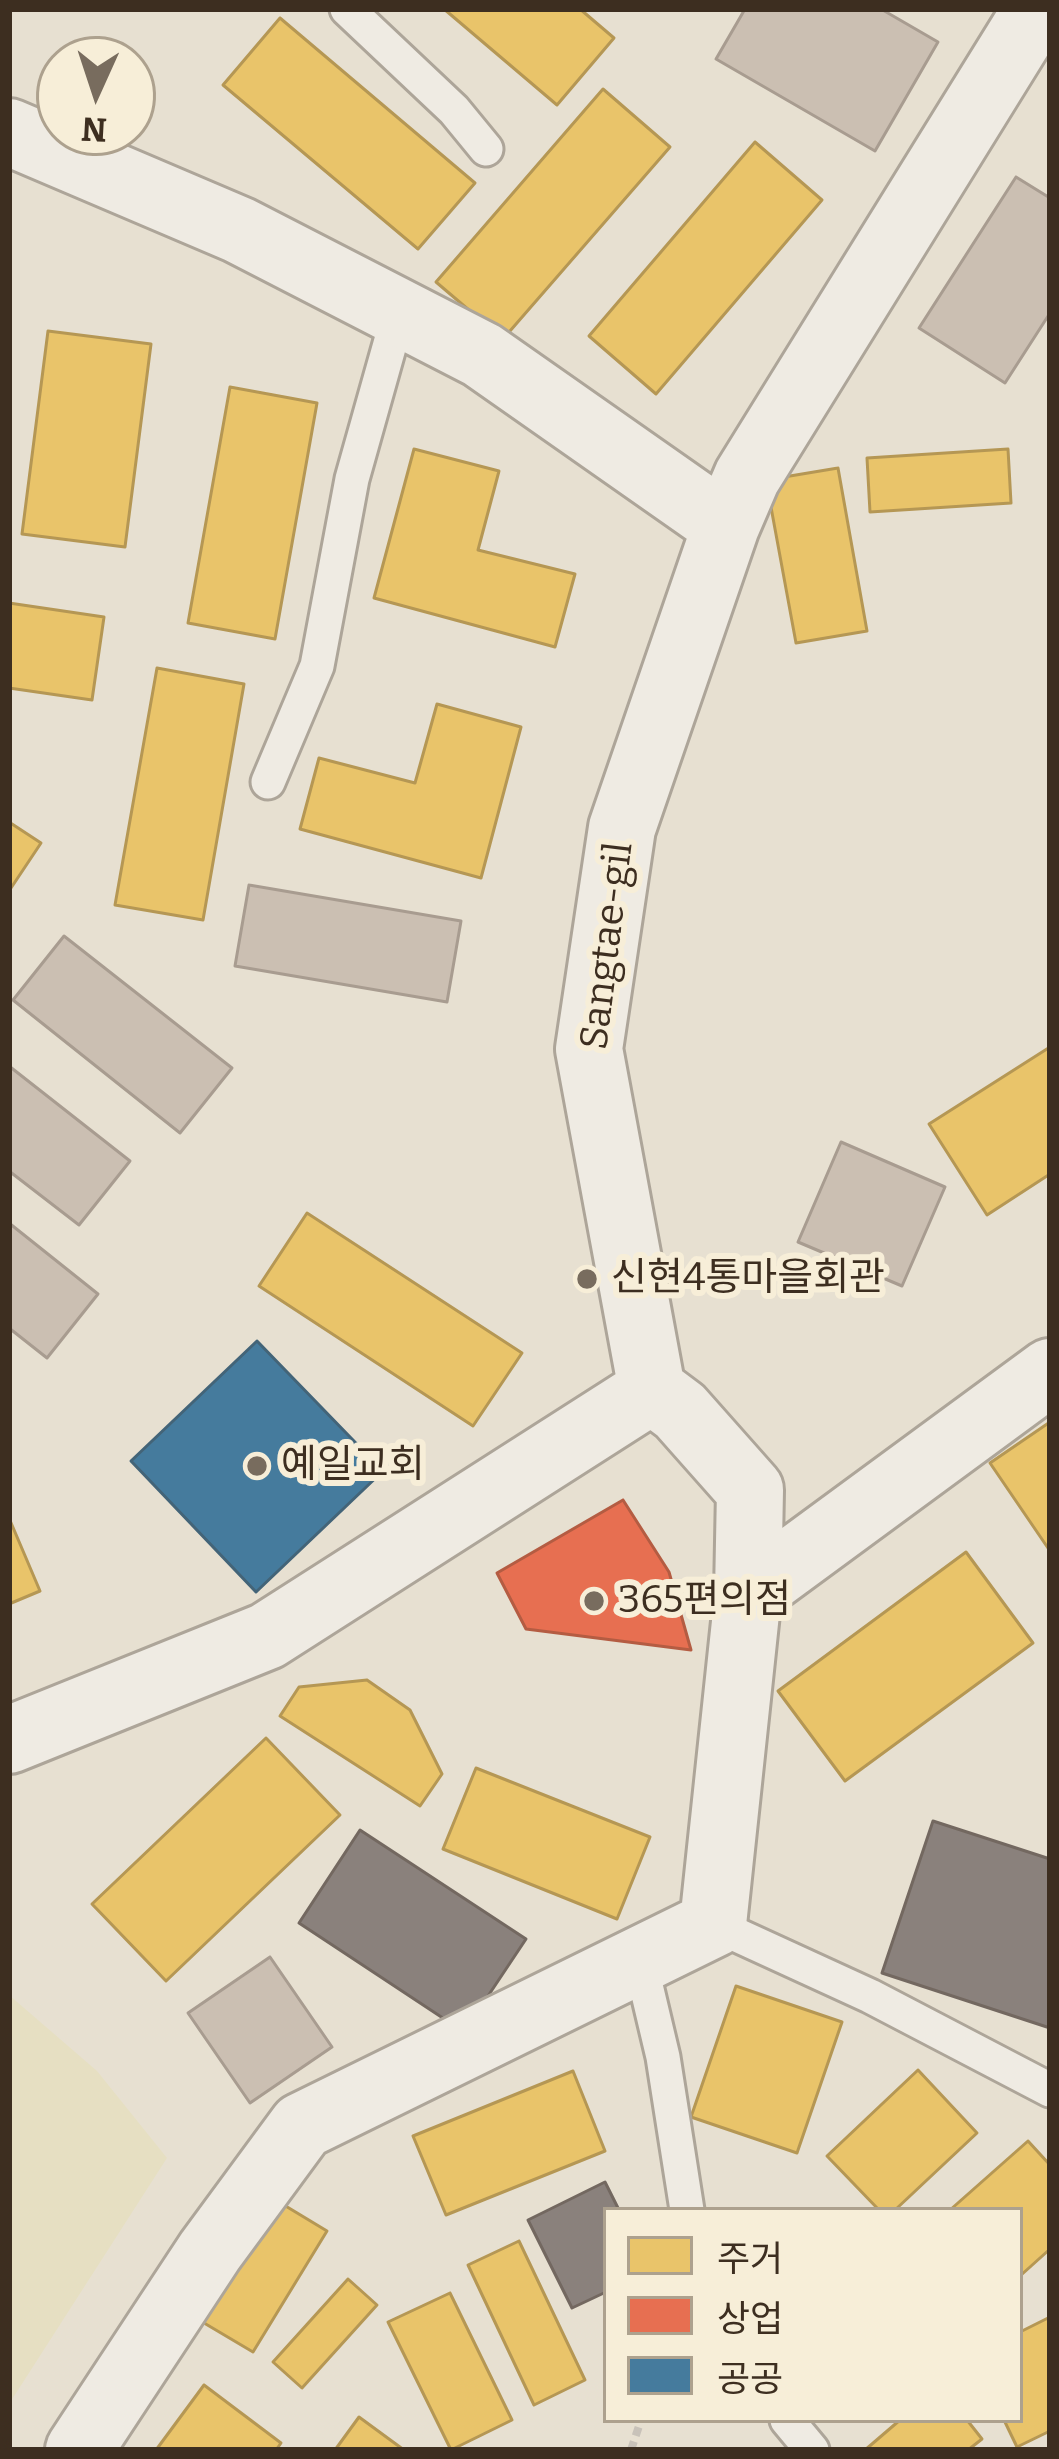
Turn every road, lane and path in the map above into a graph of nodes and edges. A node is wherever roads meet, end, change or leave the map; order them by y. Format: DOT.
graph roads {
  1 [pos="347,9"];
  2 [pos="1036,9"];
  3 [pos="9,132"];
  4 [pos="487,149"];
  5 [pos="399,312"];
  6 [pos="726,526"];
  7 [pos="268,782"];
  8 [pos="1050,1372"];
  9 [pos="652,1390"];
  10 [pos="748,1594"];
  11 [pos="9,1740"];
  12 [pos="713,1924"];
  13 [pos="640,1960"];
  14 [pos="1050,2090"];
  15 [pos="687,2207"];
  16 [pos="790,2423"];
  17 [pos="79,2450"];
  18 [pos="812,2450"];
  1 -- 4 [label="lane"];
  2 -- 6 [label="street, Sangtae-gil"];
  3 -- 5 [label="street"];
  5 -- 6 [label="street"];
  5 -- 7 [label="lane"];
  6 -- 9 [label="street, Sangtae-gil"];
  8 -- 10 [label="street"];
  9 -- 10 [label="street"];
  9 -- 11 [label="street"];
  10 -- 12 [label="street"];
  12 -- 13 [label="street"];
  12 -- 14 [label="lane"];
  13 -- 15 [label="lane"];
  13 -- 17 [label="street"];
  16 -- 18 [label="lane"];
}
